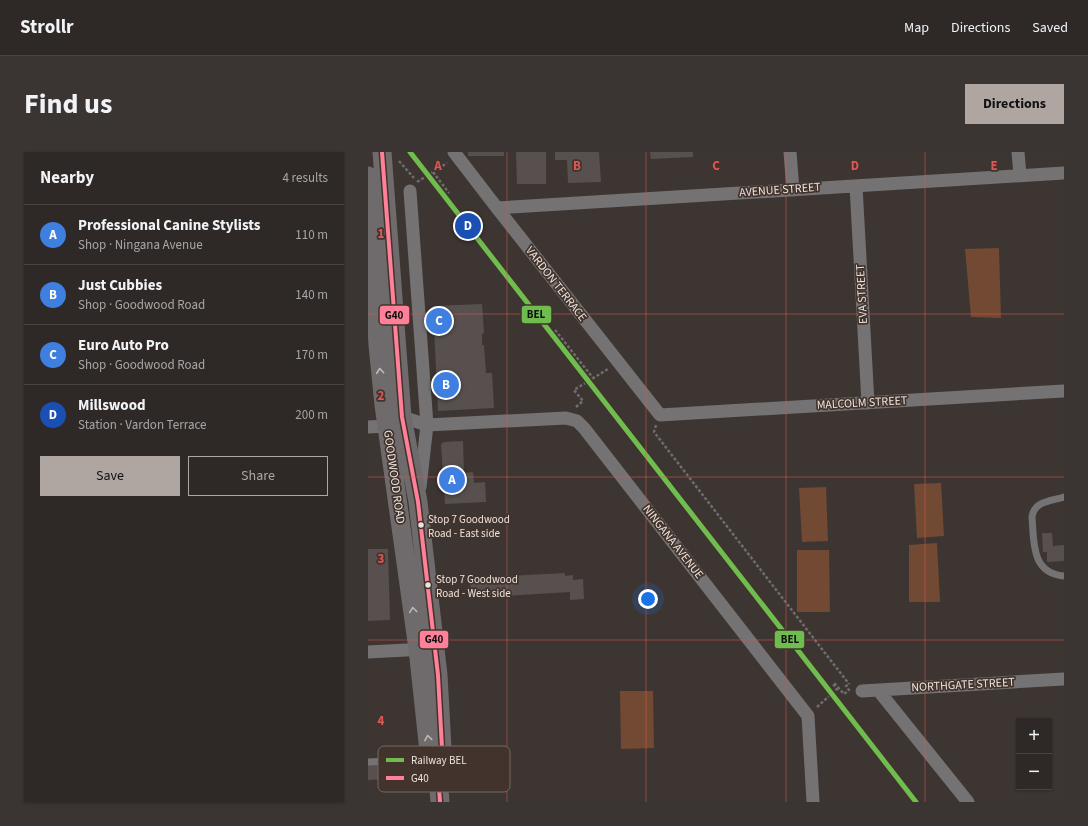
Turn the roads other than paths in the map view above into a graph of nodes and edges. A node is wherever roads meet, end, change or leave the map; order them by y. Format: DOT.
graph roads {
  1 [pos="790,152"];
  2 [pos="1018,152"];
  3 [pos="389,154"];
  4 [pos="456,154"];
  5 [pos="1064,173"];
  6 [pos="1020,175"];
  7 [pos="368,176"];
  8 [pos="856,186"];
  9 [pos="413,187"];
  10 [pos="793,190"];
  11 [pos="496,208"];
  12 [pos="1064,392"];
  13 [pos="868,403"];
  14 [pos="660,415"];
  15 [pos="394,422"];
  16 [pos="427,425"];
  17 [pos="368,427"];
  18 [pos="1064,497"];
  19 [pos="418,502"];
  20 [pos="1064,576"];
  21 [pos="427,649"];
  22 [pos="368,652"];
  23 [pos="1064,679"];
  24 [pos="878,690"];
  25 [pos="862,691"];
  26 [pos="429,746"];
  27 [pos="368,762"];
  28 [pos="378,763"];
  29 [pos="439,792"];
  30 [pos="440,802"];
  31 [pos="813,802"];
  32 [pos="968,802"];
  1 -- 10 [label="street"];
  2 -- 6 [label="street"];
  3 -- 15 [label="main road, GOODWOOD ROAD"];
  4 -- 11 [label="street, VARDON TERRACE"];
  5 -- 6 [label="street, AVENUE STREET"];
  6 -- 8 [label="street, AVENUE STREET"];
  15 -- 7 [label="main road, GOODWOOD ROAD, one-way"];
  8 -- 10 [label="street, AVENUE STREET"];
  8 -- 13 [label="street, EVA STREET"];
  9 -- 16 [label="street"];
  10 -- 11 [label="street, AVENUE STREET"];
  11 -- 14 [label="street, VARDON TERRACE"];
  12 -- 13 [label="street, MALCOLM STREET"];
  13 -- 14 [label="street, MALCOLM STREET"];
  15 -- 16 [label="street"];
  15 -- 17 [label="street"];
  15 -- 19 [label="main road, GOODWOOD ROAD"];
  21 -- 15 [label="main road, GOODWOOD ROAD, one-way"];
  16 -- 19 [label="street"];
  16 -- 31 [label="street, NINGANA AVENUE"];
  18 -- 20 [label="lane"];
  19 -- 21 [label="main road, GOODWOOD ROAD"];
  21 -- 22 [label="street"];
  21 -- 26 [label="main road, GOODWOOD ROAD"];
  23 -- 24 [label="street, NORTHGATE STREET"];
  24 -- 25 [label="street, NORTHGATE STREET"];
  24 -- 32 [label="street"];
  27 -- 28 [label="lane"];
  29 -- 30 [label="main road, GOODWOOD ROAD"];
}
